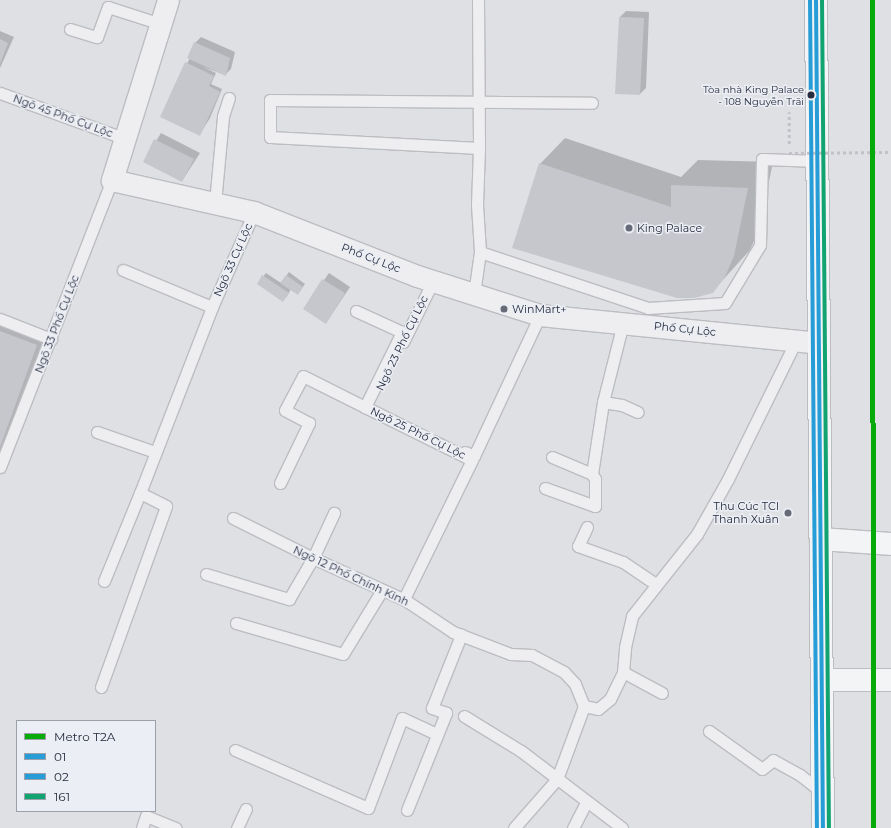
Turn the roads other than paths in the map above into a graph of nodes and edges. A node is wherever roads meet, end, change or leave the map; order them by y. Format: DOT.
graph roads {
  1 [pos="168,0"];
  2 [pos="478,0"];
  3 [pos="816,0"];
  4 [pos="161,24"];
  5 [pos="70,29"];
  6 [pos="0,93"];
  7 [pos="229,98"];
  8 [pos="479,102"];
  9 [pos="592,103"];
  10 [pos="126,139"];
  11 [pos="479,148"];
  12 [pos="818,161"];
  13 [pos="112,180"];
  14 [pos="215,203"];
  15 [pos="254,212"];
  16 [pos="480,252"];
  17 [pos="123,270"];
  18 [pos="433,281"];
  19 [pos="474,294"];
  20 [pos="212,307"];
  21 [pos="356,311"];
  22 [pos="540,315"];
  23 [pos="0,320"];
  24 [pos="623,323"];
  25 [pos="51,339"];
  26 [pos="796,341"];
  27 [pos="819,343"];
  28 [pos="603,402"];
  29 [pos="369,406"];
  30 [pos="638,412"];
  31 [pos="97,432"];
  32 [pos="155,452"];
  33 [pos="552,457"];
  34 [pos="0,467"];
  35 [pos="592,474"];
  36 [pos="280,483"];
  37 [pos="545,488"];
  38 [pos="140,494"];
  39 [pos="334,513"];
  40 [pos="233,518"];
  41 [pos="587,528"];
  42 [pos="821,539"];
  43 [pos="891,544"];
  44 [pos="312,558"];
  45 [pos="206,574"];
  46 [pos="104,581"];
  47 [pos="656,584"];
  48 [pos="382,590"];
  49 [pos="404,600"];
  50 [pos="236,623"];
  51 [pos="462,635"];
  52 [pos="623,672"];
  53 [pos="822,680"];
  54 [pos="891,680"];
  55 [pos="101,687"];
  56 [pos="662,692"];
  57 [pos="584,706"];
  58 [pos="464,716"];
  59 [pos="709,731"];
  60 [pos="437,734"];
  61 [pos="235,750"];
  62 [pos="557,779"];
  63 [pos="823,793"];
  64 [pos="586,802"];
  65 [pos="246,809"];
  66 [pos="407,810"];
  67 [pos="142,828"];
  68 [pos="176,828"];
  69 [pos="237,828"];
  70 [pos="514,828"];
  71 [pos="573,828"];
  72 [pos="622,828"];
  73 [pos="824,828"];
  1 -- 4 [label="street"];
  2 -- 8 [label="lane"];
  3 -- 12 [label="main road"];
  4 -- 5 [label="lane"];
  4 -- 10 [label="street"];
  6 -- 10 [label="lane, Ngõ 45 Phố Cự Lộc"];
  7 -- 14 [label="lane"];
  8 -- 9 [label="lane"];
  8 -- 11 [label="lane"];
  8 -- 11 [label="lane"];
  10 -- 13 [label="street"];
  11 -- 16 [label="lane"];
  12 -- 16 [label="lane"];
  12 -- 27 [label="main road"];
  13 -- 14 [label="street, Phố Cự Lộc"];
  13 -- 25 [label="lane, Ngõ 33 Phố Cự Lộc"];
  14 -- 15 [label="street, Phố Cự Lộc"];
  15 -- 18 [label="street, Phố Cự Lộc"];
  15 -- 20 [label="lane, Ngõ 33 Cự Lộc"];
  16 -- 19 [label="lane"];
  17 -- 20 [label="lane"];
  18 -- 19 [label="street, Phố Cự Lộc"];
  18 -- 29 [label="lane, Ngõ 23 Phố Cự Lộc"];
  19 -- 22 [label="street, Phố Cự Lộc"];
  20 -- 32 [label="lane"];
  21 -- 29 [label="lane, Ngõ 25 Phố Cự Lộc"];
  22 -- 24 [label="street, Phố Cự Lộc"];
  22 -- 29 [label="lane"];
  23 -- 25 [label="lane"];
  24 -- 26 [label="street, Phố Cự Lộc"];
  24 -- 28 [label="lane"];
  25 -- 34 [label="lane, Ngõ 33 Phố Cự Lộc"];
  26 -- 27 [label="street, Phố Cự Lộc"];
  26 -- 47 [label="lane"];
  27 -- 42 [label="main road"];
  28 -- 30 [label="lane"];
  28 -- 35 [label="lane"];
  29 -- 36 [label="lane"];
  29 -- 49 [label="lane, Ngõ 25 Phố Cự Lộc"];
  31 -- 32 [label="lane"];
  32 -- 38 [label="lane"];
  33 -- 35 [label="lane"];
  35 -- 37 [label="lane"];
  38 -- 46 [label="lane"];
  38 -- 55 [label="lane"];
  39 -- 44 [label="lane"];
  40 -- 44 [label="lane, Ngõ 12 Phố Chính Kinh"];
  41 -- 47 [label="lane"];
  42 -- 43 [label="main road"];
  42 -- 53 [label="main road"];
  44 -- 45 [label="lane"];
  44 -- 48 [label="lane, Ngõ 12 Phố Chính Kinh"];
  47 -- 52 [label="lane"];
  48 -- 49 [label="lane, Ngõ 12 Phố Chính Kinh"];
  48 -- 50 [label="lane"];
  49 -- 51 [label="lane, Ngõ 12 Phố Chính Kinh"];
  51 -- 57 [label="lane, Ngõ 12 Phố Chính Kinh"];
  51 -- 60 [label="lane"];
  52 -- 56 [label="lane"];
  52 -- 57 [label="lane"];
  53 -- 54 [label="main road"];
  53 -- 63 [label="main road"];
  57 -- 62 [label="lane"];
  58 -- 62 [label="lane"];
  59 -- 63 [label="lane"];
  60 -- 61 [label="lane"];
  60 -- 66 [label="lane"];
  62 -- 64 [label="lane"];
  62 -- 70 [label="lane"];
  63 -- 73 [label="main road"];
  64 -- 71 [label="lane"];
  64 -- 72 [label="lane"];
  65 -- 69 [label="lane"];
  67 -- 68 [label="lane"];
}
